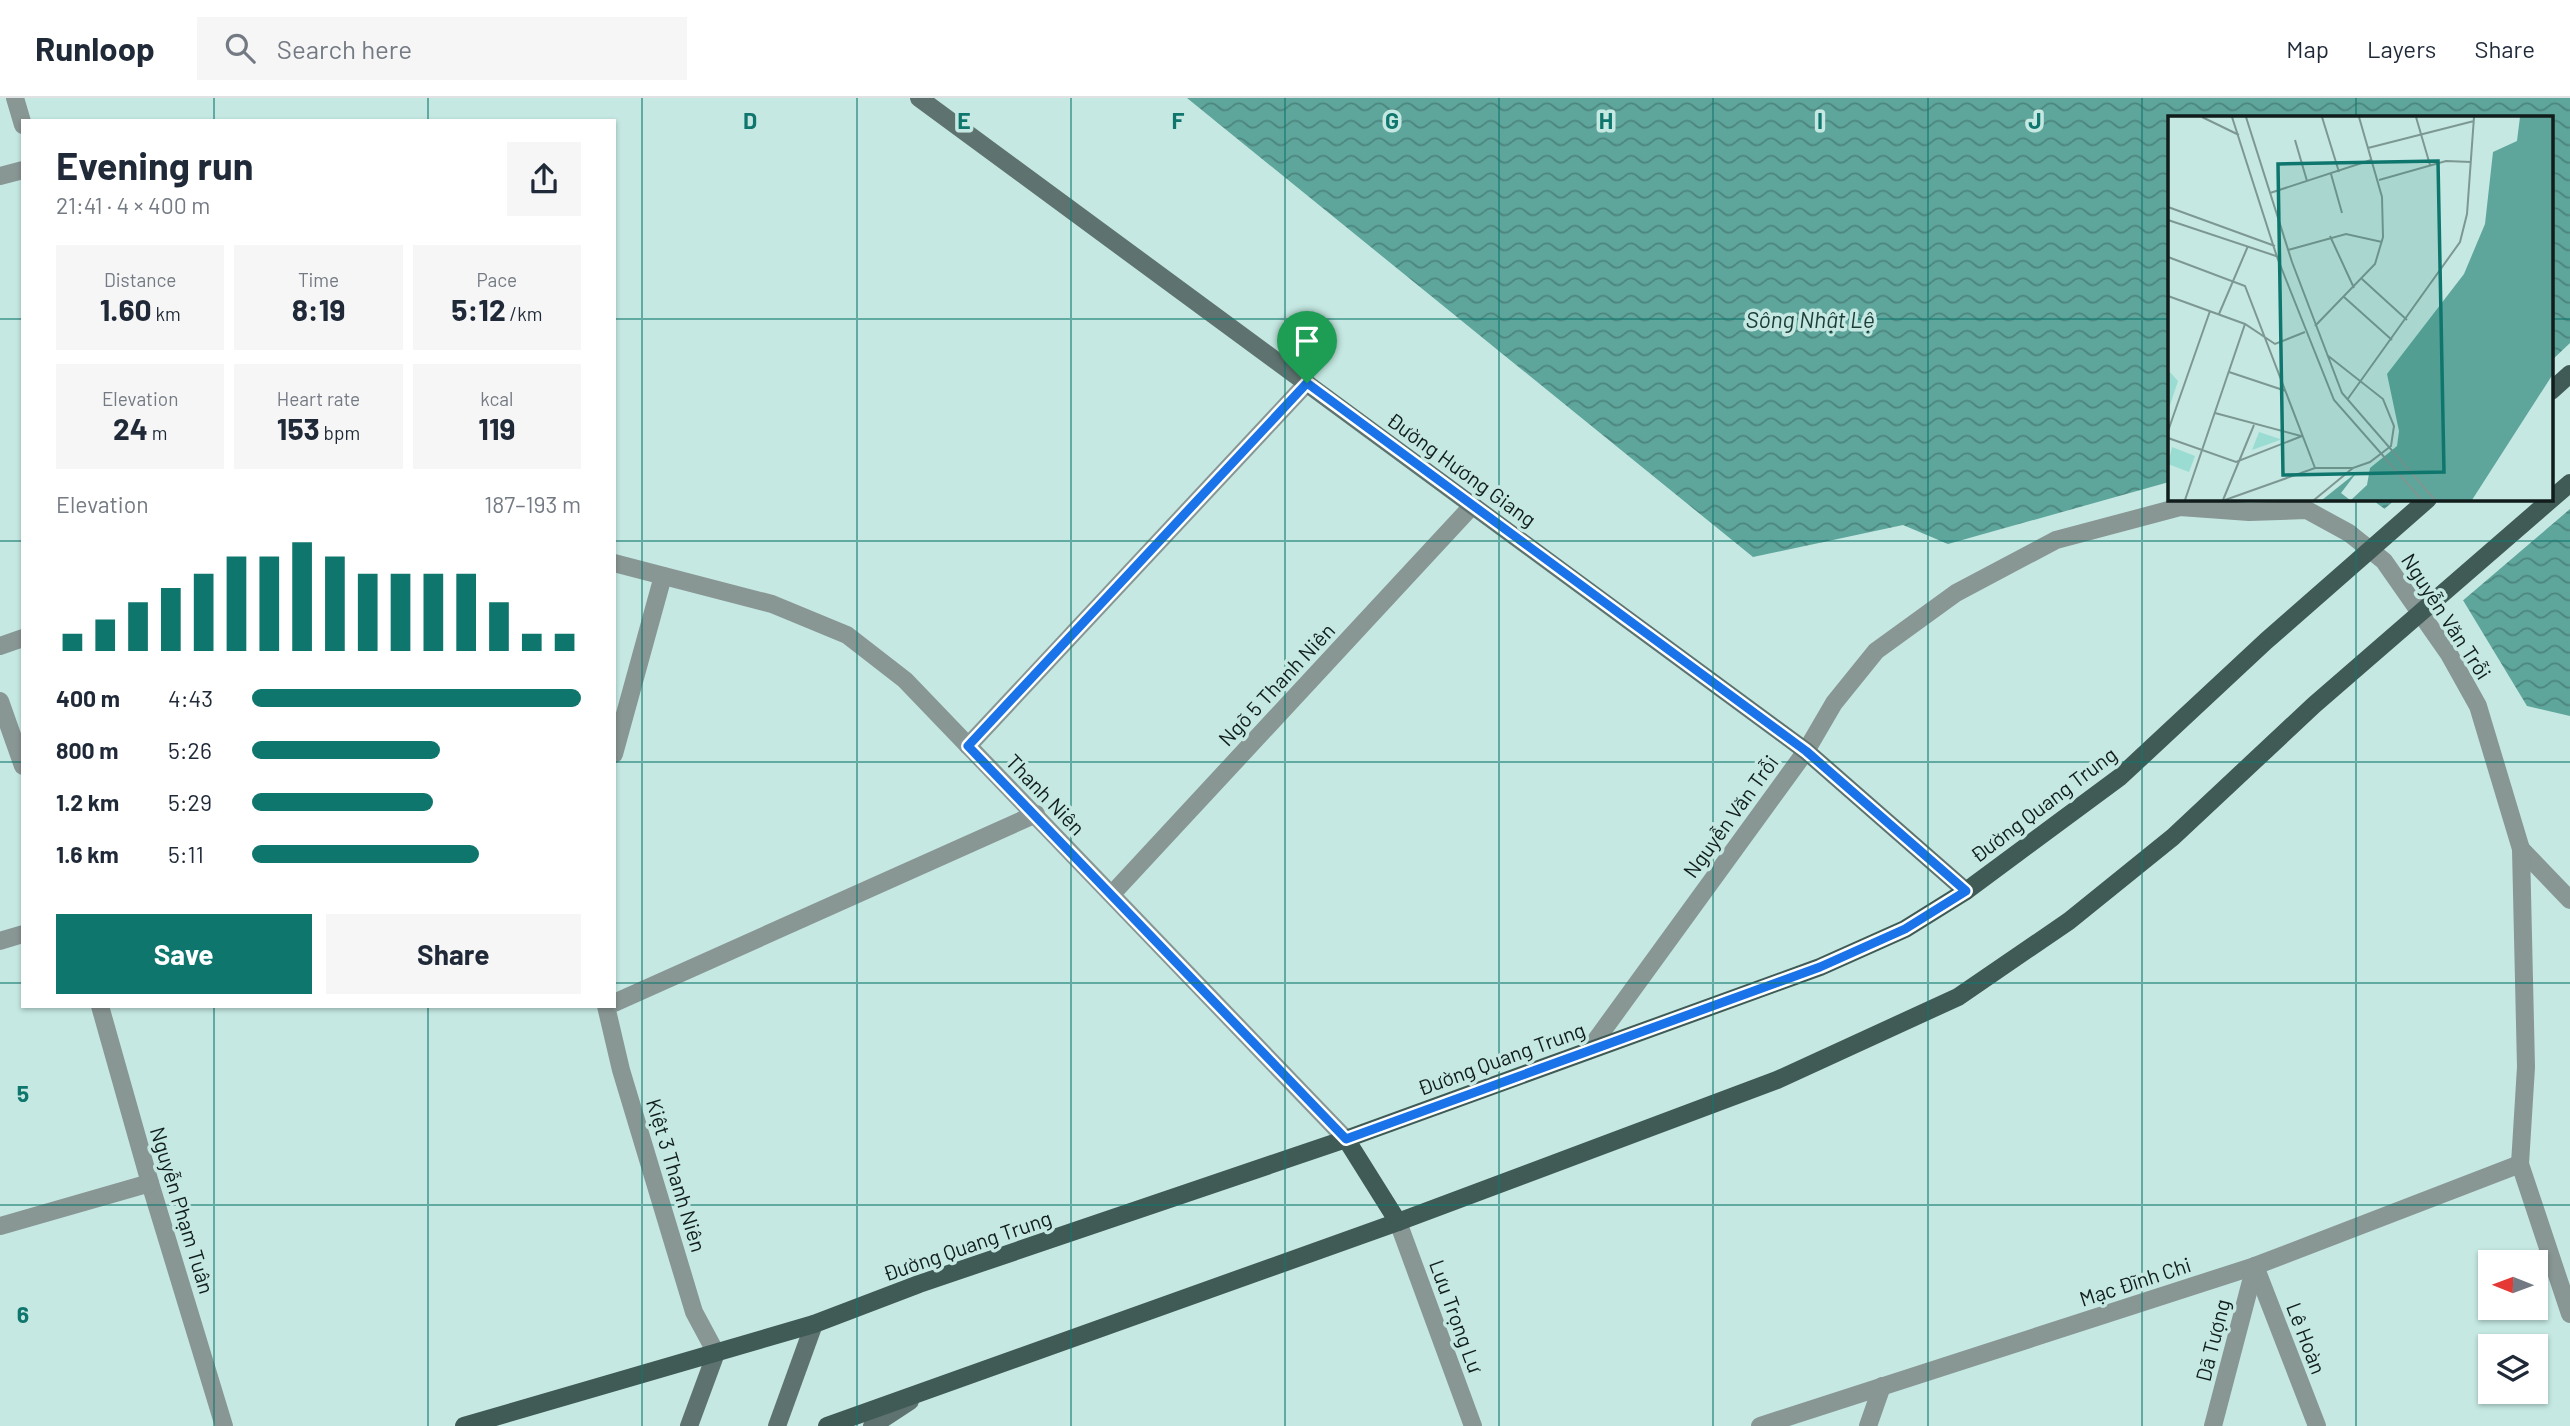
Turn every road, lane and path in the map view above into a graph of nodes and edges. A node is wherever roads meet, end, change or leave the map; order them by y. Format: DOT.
graph roads {
  1 [pos="15,98"];
  2 [pos="919,98"];
  3 [pos="21,119"];
  4 [pos="21,171"];
  5 [pos="0,176"];
  6 [pos="2570,374"];
  7 [pos="1307,383"];
  8 [pos="2552,390"];
  9 [pos="2570,483"];
  10 [pos="2552,499"];
  11 [pos="2427,500"];
  12 [pos="2550,500"];
  13 [pos="1473,505"];
  14 [pos="616,564"];
  15 [pos="663,576"];
  16 [pos="21,639"];
  17 [pos="0,646"];
  18 [pos="0,701"];
  19 [pos="968,746"];
  20 [pos="616,747"];
  21 [pos="1806,751"];
  22 [pos="21,760"];
  23 [pos="1036,814"];
  24 [pos="2521,849"];
  25 [pos="1966,891"];
  26 [pos="1112,894"];
  27 [pos="2570,900"];
  28 [pos="21,935"];
  29 [pos="0,941"];
  30 [pos="616,1002"];
  31 [pos="101,1008"];
  32 [pos="606,1008"];
  33 [pos="1588,1051"];
  34 [pos="1346,1139"];
  35 [pos="2520,1164"];
  36 [pos="150,1183"];
  37 [pos="1398,1222"];
  38 [pos="0,1226"];
  39 [pos="2255,1266"];
  40 [pos="2570,1314"];
  41 [pos="814,1324"];
  42 [pos="716,1353"];
  43 [pos="1882,1386"];
  44 [pos="922,1393"];
  45 [pos="224,1426"];
  46 [pos="464,1426"];
  47 [pos="689,1426"];
  48 [pos="776,1426"];
  49 [pos="827,1426"];
  50 [pos="872,1426"];
  51 [pos="1473,1426"];
  52 [pos="1760,1426"];
  53 [pos="1868,1426"];
  54 [pos="2213,1426"];
  55 [pos="2317,1426"];
  1 -- 3 [label="street"];
  2 -- 7 [label="main road, Đường Hương Giang"];
  4 -- 5 [label="street"];
  6 -- 8 [label="main road"];
  7 -- 13 [label="main road, Đường Hương Giang"];
  7 -- 19 [label="street"];
  9 -- 10 [label="main road"];
  11 -- 25 [label="main road, Đường Quang Trung"];
  12 -- 37 [label="main road"];
  13 -- 21 [label="main road, Đường Hương Giang"];
  13 -- 26 [label="street, Ngõ 5 Thanh Niên"];
  14 -- 15 [label="street, Thanh Niên"];
  15 -- 19 [label="street, Thanh Niên"];
  15 -- 20 [label="street"];
  16 -- 17 [label="street"];
  18 -- 22 [label="street"];
  19 -- 23 [label="street, Thanh Niên"];
  21 -- 24 [label="street, Nguyễn Văn Trỗi"];
  21 -- 25 [label="main road, Đường Hương Giang"];
  21 -- 33 [label="street, Nguyễn Văn Trỗi"];
  23 -- 26 [label="street, Thanh Niên"];
  23 -- 30 [label="street"];
  24 -- 27 [label="street"];
  24 -- 35 [label="street, Nguyễn Văn Trỗi"];
  25 -- 33 [label="main road, Đường Quang Trung"];
  26 -- 34 [label="street, Thanh Niên"];
  28 -- 29 [label="street"];
  31 -- 36 [label="street, Nguyễn Phạm Tuân"];
  32 -- 42 [label="street, Kiệt 3 Thanh Niên"];
  33 -- 34 [label="main road, Đường Quang Trung"];
  34 -- 37 [label="main road"];
  34 -- 41 [label="main road, Đường Quang Trung"];
  35 -- 39 [label="street, Mạc Đĩnh Chi"];
  35 -- 40 [label="street, Nguyễn Văn Trỗi"];
  36 -- 38 [label="street"];
  36 -- 45 [label="street, Nguyễn Phạm Tuân"];
  37 -- 44 [label="main road"];
  37 -- 51 [label="street, Lưu Trọng Lư"];
  39 -- 43 [label="street, Mạc Đĩnh Chi"];
  39 -- 54 [label="street, Dã Tượng"];
  39 -- 55 [label="street, Lê Hoàn"];
  41 -- 42 [label="main road, Đường Quang Trung"];
  41 -- 48 [label="main road"];
  42 -- 46 [label="main road, Đường Quang Trung"];
  42 -- 47 [label="main road"];
  43 -- 52 [label="street, Mạc Đĩnh Chi"];
  43 -- 53 [label="street"];
  44 -- 49 [label="main road"];
  44 -- 50 [label="main road"];
}
